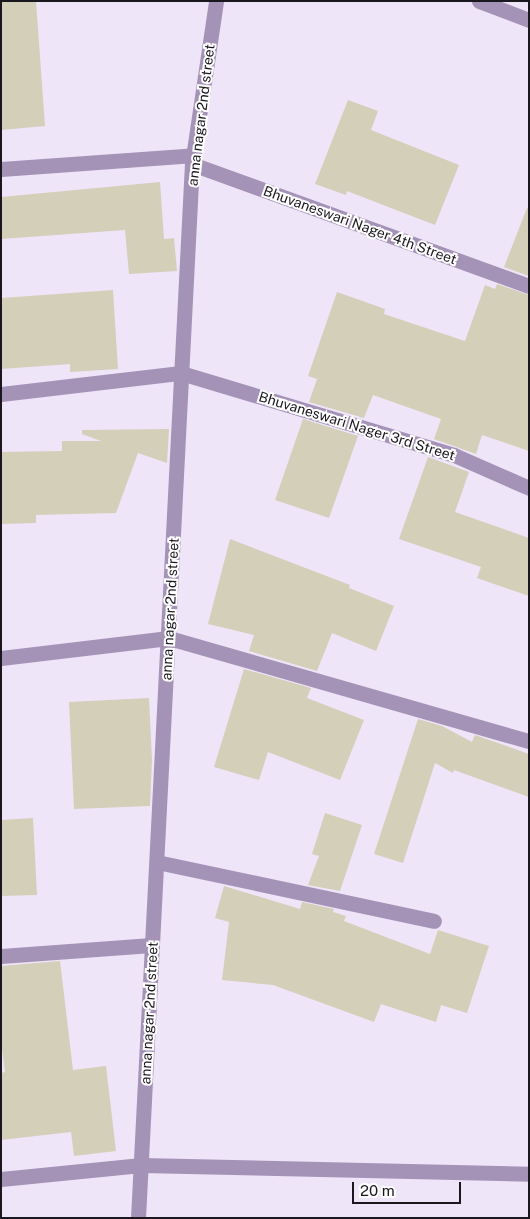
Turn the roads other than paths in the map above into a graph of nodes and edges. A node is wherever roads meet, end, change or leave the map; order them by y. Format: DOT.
graph roads {
  1 [pos="216,1"];
  2 [pos="479,1"];
  3 [pos="529,20"];
  4 [pos="193,160"];
  5 [pos="1,169"];
  6 [pos="529,286"];
  7 [pos="181,373"];
  8 [pos="1,394"];
  9 [pos="529,488"];
  10 [pos="170,638"];
  11 [pos="1,658"];
  12 [pos="529,742"];
  13 [pos="157,862"];
  14 [pos="434,920"];
  15 [pos="152,946"];
  16 [pos="1,956"];
  17 [pos="141,1165"];
  18 [pos="529,1174"];
  19 [pos="1,1179"];
  20 [pos="138,1218"];
  1 -- 4 [label="street, anna nagar 2nd street"];
  2 -- 3 [label="street"];
  4 -- 5 [label="street"];
  4 -- 6 [label="street, Bhuvaneswari Nager 4th Street"];
  4 -- 7 [label="street, anna nagar 2nd street"];
  7 -- 8 [label="street"];
  7 -- 9 [label="street, Bhuvaneswari Nager 3rd Street"];
  7 -- 10 [label="street, anna nagar 2nd street"];
  10 -- 11 [label="street"];
  10 -- 12 [label="street"];
  10 -- 13 [label="street, anna nagar 2nd street"];
  13 -- 14 [label="street"];
  13 -- 15 [label="street, anna nagar 2nd street"];
  15 -- 16 [label="street"];
  15 -- 17 [label="street, anna nagar 2nd street"];
  17 -- 18 [label="street"];
  17 -- 19 [label="street"];
  17 -- 20 [label="street, anna nagar 2nd street"];
}
